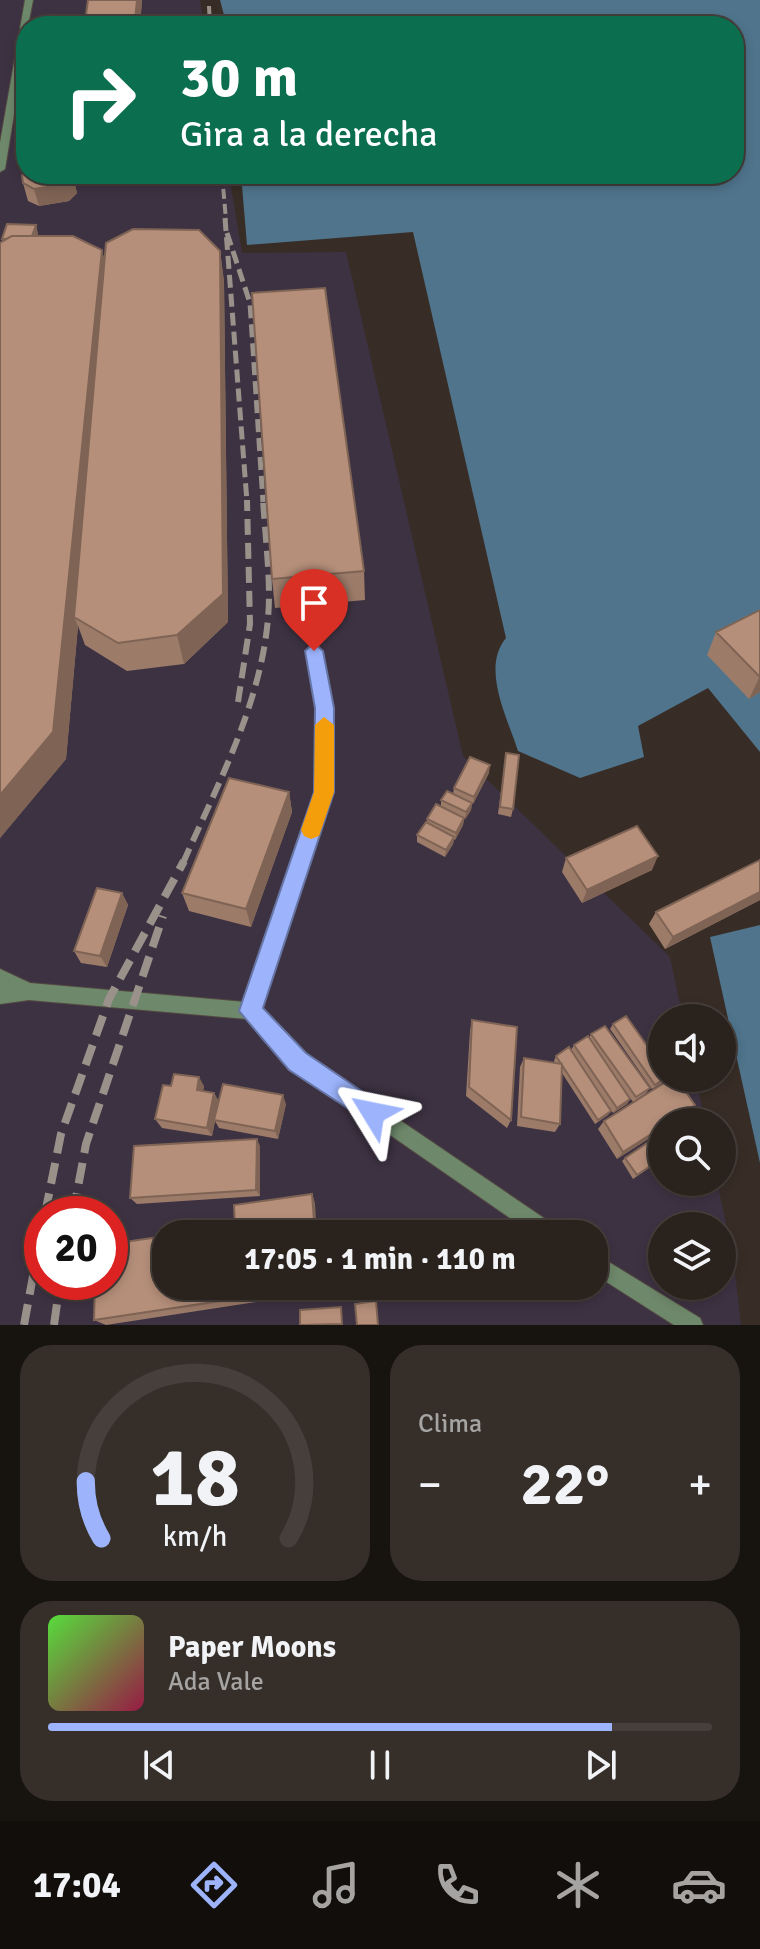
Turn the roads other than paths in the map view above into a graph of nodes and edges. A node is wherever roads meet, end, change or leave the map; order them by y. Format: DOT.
graph roads {
  1 [pos="16,76"];
  2 [pos="0,169"];
  3 [pos="314,651"];
  4 [pos="0,977"];
  5 [pos="29,991"];
  6 [pos="0,995"];
  7 [pos="251,1011"];
  8 [pos="530,1220"];
  9 [pos="608,1272"];
  10 [pos="693,1325"];
  1 -- 2 [label="lane"];
  3 -- 7 [label="lane"];
  4 -- 5 [label="lane"];
  5 -- 6 [label="lane"];
  5 -- 7 [label="lane"];
  7 -- 8 [label="lane"];
  9 -- 10 [label="lane"];
}
